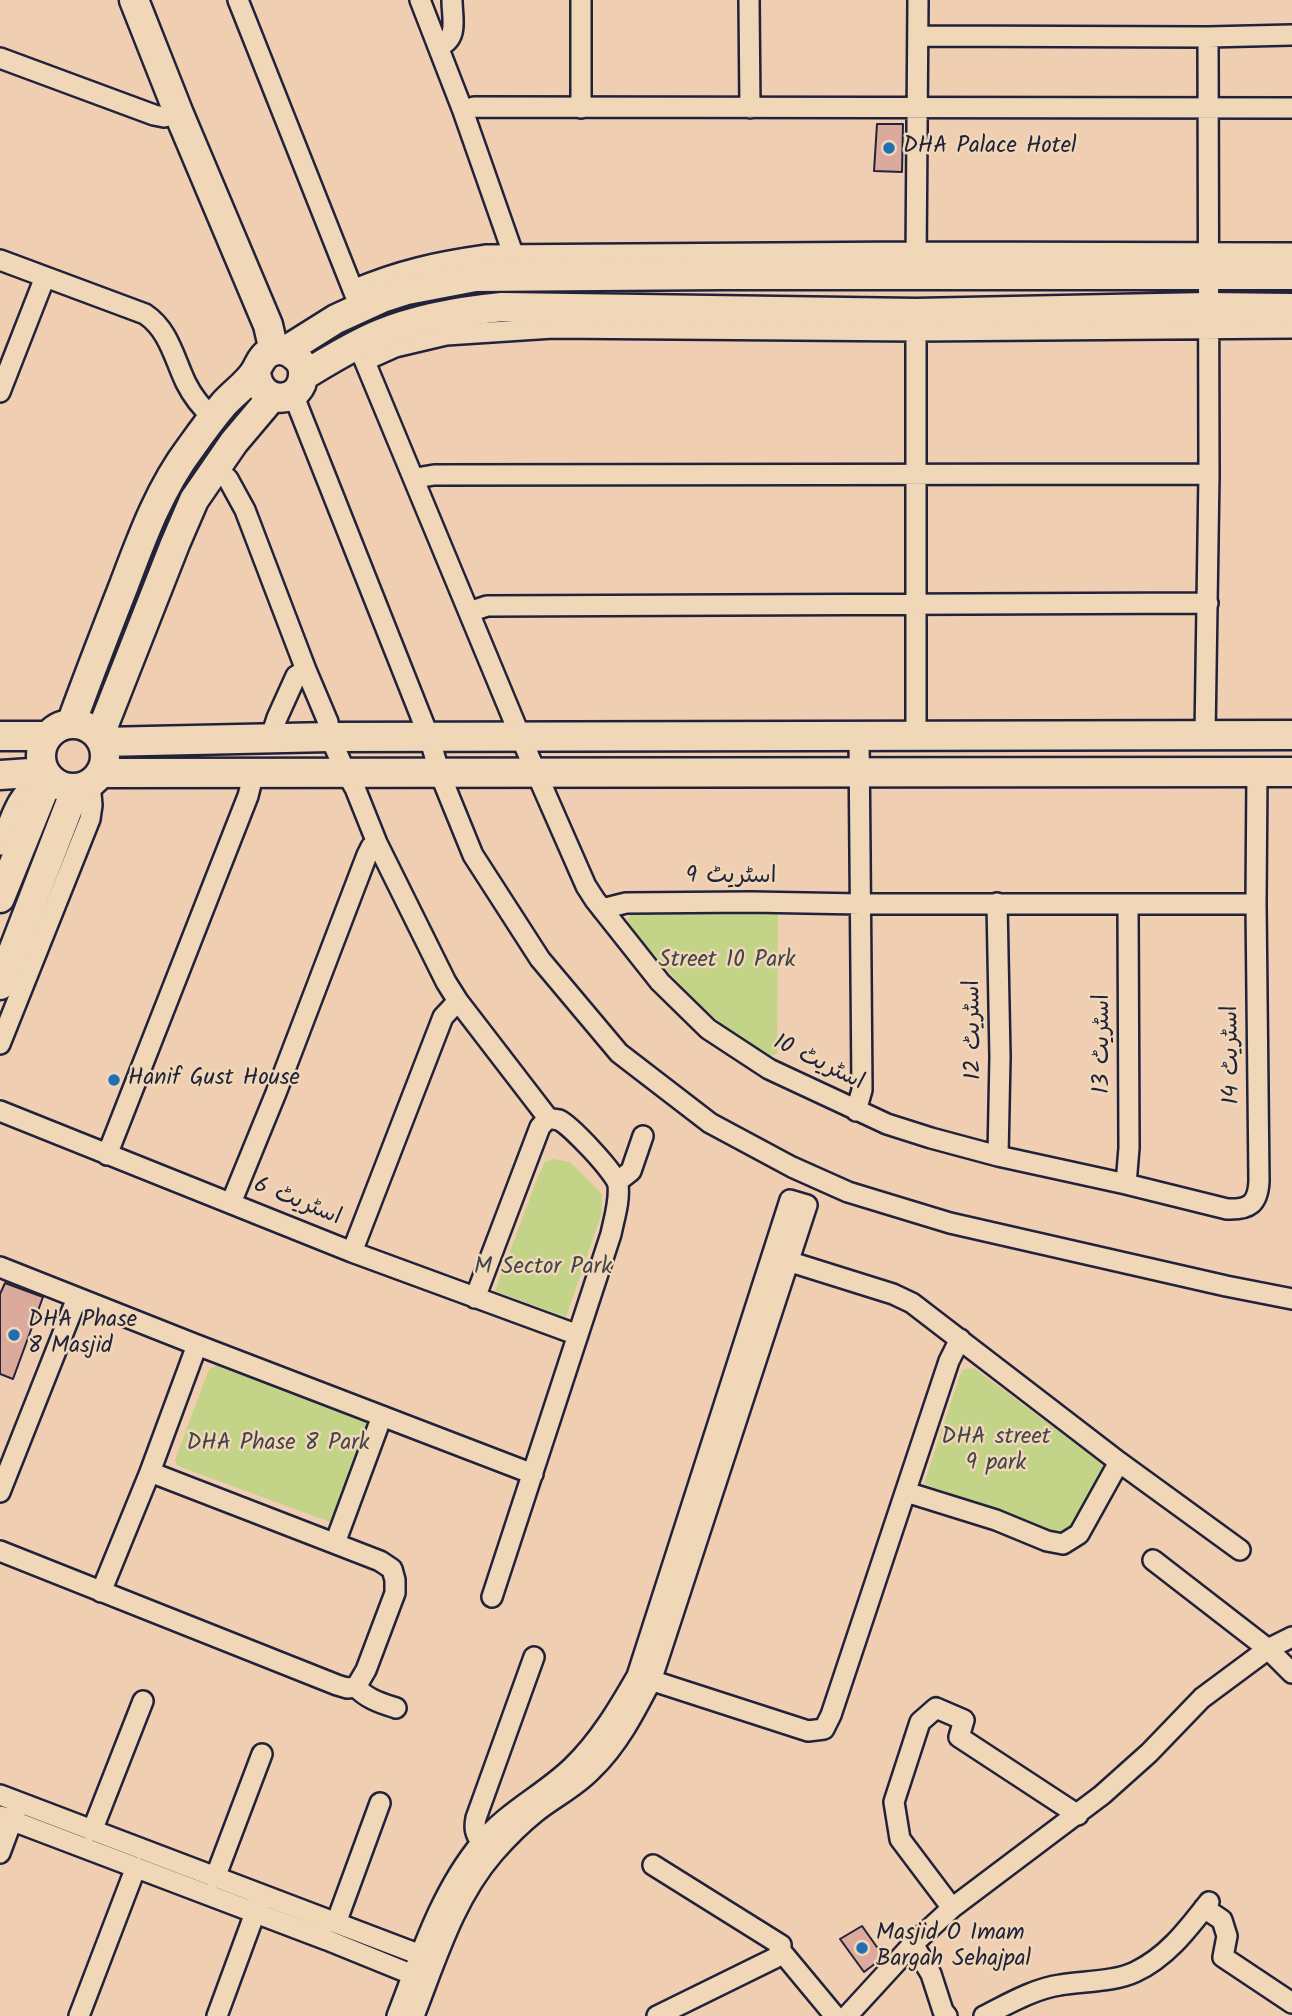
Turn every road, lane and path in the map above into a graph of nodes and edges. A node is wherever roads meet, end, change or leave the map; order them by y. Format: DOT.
graph roads {
  1 [pos="134,0"];
  2 [pos="238,0"];
  3 [pos="420,0"];
  4 [pos="452,0"];
  5 [pos="581,0"];
  6 [pos="749,0"];
  7 [pos="918,0"];
  8 [pos="1292,35"];
  9 [pos="918,36"];
  10 [pos="1208,37"];
  11 [pos="439,46"];
  12 [pos="0,58"];
  13 [pos="1208,107"];
  14 [pos="581,108"];
  15 [pos="750,108"];
  16 [pos="917,108"];
  17 [pos="1292,108"];
  18 [pos="463,111"];
  19 [pos="179,114"];
  20 [pos="1292,253"];
  21 [pos="0,260"];
  22 [pos="916,263"];
  23 [pos="1208,264"];
  24 [pos="517,265"];
  25 [pos="1292,275"];
  26 [pos="45,277"];
  27 [pos="356,299"];
  28 [pos="519,307"];
  29 [pos="1292,309"];
  30 [pos="1208,318"];
  31 [pos="916,322"];
  32 [pos="1292,328"];
  33 [pos="362,352"];
  34 [pos="272,357"];
  35 [pos="289,389"];
  36 [pos="0,392"];
  37 [pos="213,418"];
  38 [pos="215,467"];
  39 [pos="1209,474"];
  40 [pos="916,476"];
  41 [pos="415,481"];
  42 [pos="1208,603"];
  43 [pos="917,604"];
  44 [pos="469,611"];
  45 [pos="306,670"];
  46 [pos="59,730"];
  47 [pos="916,735"];
  48 [pos="1292,735"];
  49 [pos="0,736"];
  50 [pos="1205,736"];
  51 [pos="275,737"];
  52 [pos="330,737"];
  53 [pos="429,737"];
  54 [pos="859,737"];
  55 [pos="521,738"];
  56 [pos="101,740"];
  57 [pos="859,772"];
  58 [pos="1257,772"];
  59 [pos="1292,772"];
  60 [pos="346,773"];
  61 [pos="537,773"];
  62 [pos="47,774"];
  63 [pos="251,774"];
  64 [pos="440,774"];
  65 [pos="0,775"];
  66 [pos="89,781"];
  67 [pos="377,843"];
  68 [pos="0,845"];
  69 [pos="0,898"];
  70 [pos="997,903"];
  71 [pos="861,904"];
  72 [pos="1128,904"];
  73 [pos="1256,904"];
  74 [pos="602,909"];
  75 [pos="0,985"];
  76 [pos="457,1001"];
  77 [pos="0,1044"];
  78 [pos="0,1111"];
  79 [pos="856,1111"];
  80 [pos="548,1118"];
  81 [pos="643,1136"];
  82 [pos="107,1155"];
  83 [pos="998,1157"];
  84 [pos="617,1182"];
  85 [pos="1126,1184"];
  86 [pos="231,1203"];
  87 [pos="799,1203"];
  88 [pos="1252,1203"];
  89 [pos="352,1252"];
  90 [pos="781,1259"];
  91 [pos="0,1267"];
  92 [pos="78,1298"];
  93 [pos="475,1298"];
  94 [pos="1292,1299"];
  95 [pos="578,1335"];
  96 [pos="960,1339"];
  97 [pos="197,1345"];
  98 [pos="382,1416"];
  99 [pos="1119,1462"];
  100 [pos="150,1472"];
  101 [pos="533,1474"];
  102 [pos="0,1492"];
  103 [pos="906,1492"];
  104 [pos="335,1543"];
  105 [pos="1240,1550"];
  106 [pos="0,1551"];
  107 [pos="1153,1560"];
  108 [pos="101,1592"];
  109 [pos="492,1597"];
  110 [pos="1292,1637"];
  111 [pos="1268,1649"];
  112 [pos="534,1657"];
  113 [pos="1292,1673"];
  114 [pos="644,1678"];
  115 [pos="356,1687"];
  116 [pos="143,1701"];
  117 [pos="396,1709"];
  118 [pos="262,1754"];
  119 [pos="380,1804"];
  120 [pos="6,1808"];
  121 [pos="1078,1815"];
  122 [pos="92,1831"];
  123 [pos="481,1842"];
  124 [pos="0,1853"];
  125 [pos="653,1865"];
  126 [pos="136,1867"];
  127 [pos="215,1878"];
  128 [pos="259,1904"];
  129 [pos="952,1908"];
  130 [pos="336,1923"];
  131 [pos="912,1944"];
  132 [pos="781,1951"];
  133 [pos="428,1958"];
  134 [pos="420,1978"];
  135 [pos="1292,2003"];
  136 [pos="79,2016"];
  137 [pos="216,2016"];
  138 [pos="397,2016"];
  139 [pos="414,2016"];
  140 [pos="657,2016"];
  141 [pos="835,2016"];
  142 [pos="847,2016"];
  143 [pos="947,2016"];
  144 [pos="984,2016"];
  1 -- 19 [label="street"];
  2 -- 27 [label="street"];
  3 -- 11 [label="street"];
  4 -- 11 [label="street"];
  5 -- 14 [label="street"];
  6 -- 15 [label="street"];
  7 -- 9 [label="street"];
  8 -- 10 [label="street"];
  9 -- 10 [label="street"];
  9 -- 16 [label="street"];
  10 -- 13 [label="street"];
  11 -- 18 [label="street"];
  12 -- 19 [label="street"];
  13 -- 16 [label="street"];
  13 -- 17 [label="street"];
  13 -- 23 [label="street"];
  14 -- 15 [label="street"];
  14 -- 18 [label="street"];
  15 -- 16 [label="street"];
  16 -- 22 [label="street"];
  18 -- 24 [label="street"];
  19 -- 34 [label="street"];
  20 -- 23 [label="street"];
  21 -- 26 [label="street"];
  22 -- 23 [label="street"];
  22 -- 24 [label="street"];
  23 -- 25 [label="street"];
  23 -- 30 [label="street"];
  24 -- 27 [label="street"];
  24 -- 28 [label="street"];
  26 -- 36 [label="street"];
  26 -- 37 [label="street"];
  27 -- 34 [label="street"];
  28 -- 31 [label="street"];
  28 -- 33 [label="street"];
  29 -- 30 [label="street"];
  30 -- 31 [label="street"];
  30 -- 32 [label="street"];
  30 -- 39 [label="street"];
  31 -- 33 [label="street"];
  31 -- 40 [label="street"];
  33 -- 35 [label="street"];
  33 -- 41 [label="street, اسٹریٹ 10"];
  34 -- 35 [label="street"];
  34 -- 35 [label="street"];
  34 -- 37 [label="street"];
  35 -- 38 [label="street"];
  35 -- 53 [label="street"];
  37 -- 46 [label="street"];
  38 -- 45 [label="street"];
  38 -- 56 [label="street"];
  39 -- 40 [label="street"];
  39 -- 42 [label="street"];
  40 -- 41 [label="street"];
  40 -- 43 [label="street"];
  41 -- 44 [label="street, اسٹریٹ 10"];
  42 -- 43 [label="street"];
  42 -- 50 [label="street"];
  43 -- 44 [label="street"];
  43 -- 47 [label="street"];
  44 -- 55 [label="street, اسٹریٹ 10"];
  45 -- 51 [label="street"];
  45 -- 52 [label="street"];
  46 -- 49 [label="street"];
  46 -- 56 [label="street"];
  46 -- 62 [label="street"];
  47 -- 50 [label="street"];
  47 -- 54 [label="street"];
  48 -- 50 [label="street"];
  51 -- 52 [label="street"];
  51 -- 56 [label="street"];
  52 -- 53 [label="street"];
  52 -- 60 [label="street"];
  53 -- 55 [label="street"];
  53 -- 64 [label="street"];
  54 -- 55 [label="street"];
  54 -- 57 [label="street"];
  55 -- 61 [label="street, اسٹریٹ 10"];
  56 -- 66 [label="street"];
  57 -- 58 [label="street"];
  57 -- 61 [label="street"];
  57 -- 71 [label="street"];
  58 -- 59 [label="street"];
  58 -- 73 [label="street, اسٹریٹ 14"];
  60 -- 63 [label="street"];
  60 -- 64 [label="street"];
  60 -- 67 [label="street"];
  61 -- 64 [label="street"];
  61 -- 74 [label="street, اسٹریٹ 10"];
  62 -- 65 [label="street"];
  62 -- 66 [label="street"];
  62 -- 68 [label="street"];
  62 -- 69 [label="street"];
  63 -- 66 [label="street"];
  63 -- 82 [label="street"];
  64 -- 94 [label="street"];
  66 -- 75 [label="street"];
  66 -- 77 [label="street"];
  67 -- 76 [label="street"];
  67 -- 86 [label="street"];
  70 -- 71 [label="street, اسٹریٹ 9"];
  70 -- 72 [label="street, اسٹریٹ 9"];
  70 -- 83 [label="street, اسٹریٹ 12"];
  71 -- 74 [label="street, اسٹریٹ 9"];
  71 -- 79 [label="street"];
  72 -- 73 [label="street, اسٹریٹ 9"];
  72 -- 85 [label="street, اسٹریٹ 13"];
  73 -- 88 [label="street, اسٹریٹ 14"];
  74 -- 79 [label="street, اسٹریٹ 10"];
  76 -- 80 [label="street"];
  76 -- 89 [label="street"];
  78 -- 82 [label="street, اسٹریٹ 6"];
  79 -- 83 [label="street, اسٹریٹ 10"];
  80 -- 84 [label="street"];
  80 -- 93 [label="street"];
  81 -- 84 [label="street"];
  82 -- 86 [label="street, اسٹریٹ 6"];
  83 -- 85 [label="street, اسٹریٹ 10"];
  84 -- 95 [label="street"];
  85 -- 88 [label="street, اسٹریٹ 10"];
  86 -- 89 [label="street, اسٹریٹ 6"];
  87 -- 90 [label="street"];
  89 -- 93 [label="street, اسٹریٹ 6"];
  90 -- 96 [label="street"];
  90 -- 114 [label="street"];
  91 -- 92 [label="street"];
  92 -- 97 [label="street"];
  92 -- 102 [label="street"];
  93 -- 95 [label="street, اسٹریٹ 6"];
  95 -- 101 [label="street"];
  96 -- 99 [label="street"];
  96 -- 103 [label="street"];
  97 -- 98 [label="street"];
  97 -- 100 [label="street"];
  98 -- 101 [label="street"];
  98 -- 104 [label="street"];
  99 -- 103 [label="street"];
  99 -- 105 [label="street"];
  100 -- 104 [label="street"];
  100 -- 108 [label="street"];
  101 -- 109 [label="street"];
  103 -- 114 [label="street"];
  104 -- 115 [label="street"];
  106 -- 108 [label="street"];
  107 -- 111 [label="street"];
  108 -- 115 [label="street"];
  110 -- 111 [label="street"];
  111 -- 113 [label="street"];
  111 -- 121 [label="street"];
  112 -- 123 [label="street"];
  114 -- 123 [label="street"];
  114 -- 133 [label="street"];
  115 -- 117 [label="street"];
  116 -- 122 [label="street"];
  118 -- 127 [label="street"];
  119 -- 130 [label="street"];
  120 -- 122 [label="street"];
  120 -- 124 [label="street"];
  120 -- 126 [label="street"];
  121 -- 129 [label="street"];
  121 -- 129 [label="street"];
  122 -- 127 [label="street"];
  123 -- 133 [label="street"];
  125 -- 132 [label="street"];
  126 -- 128 [label="street"];
  126 -- 136 [label="street"];
  127 -- 128 [label="street"];
  128 -- 130 [label="street"];
  128 -- 134 [label="street"];
  128 -- 137 [label="street"];
  129 -- 131 [label="street"];
  130 -- 133 [label="street"];
  131 -- 142 [label="street"];
  131 -- 143 [label="street"];
  132 -- 140 [label="street"];
  132 -- 141 [label="street"];
  133 -- 134 [label="street"];
  134 -- 138 [label="street"];
  134 -- 139 [label="street"];
  135 -- 144 [label="street"];
}
